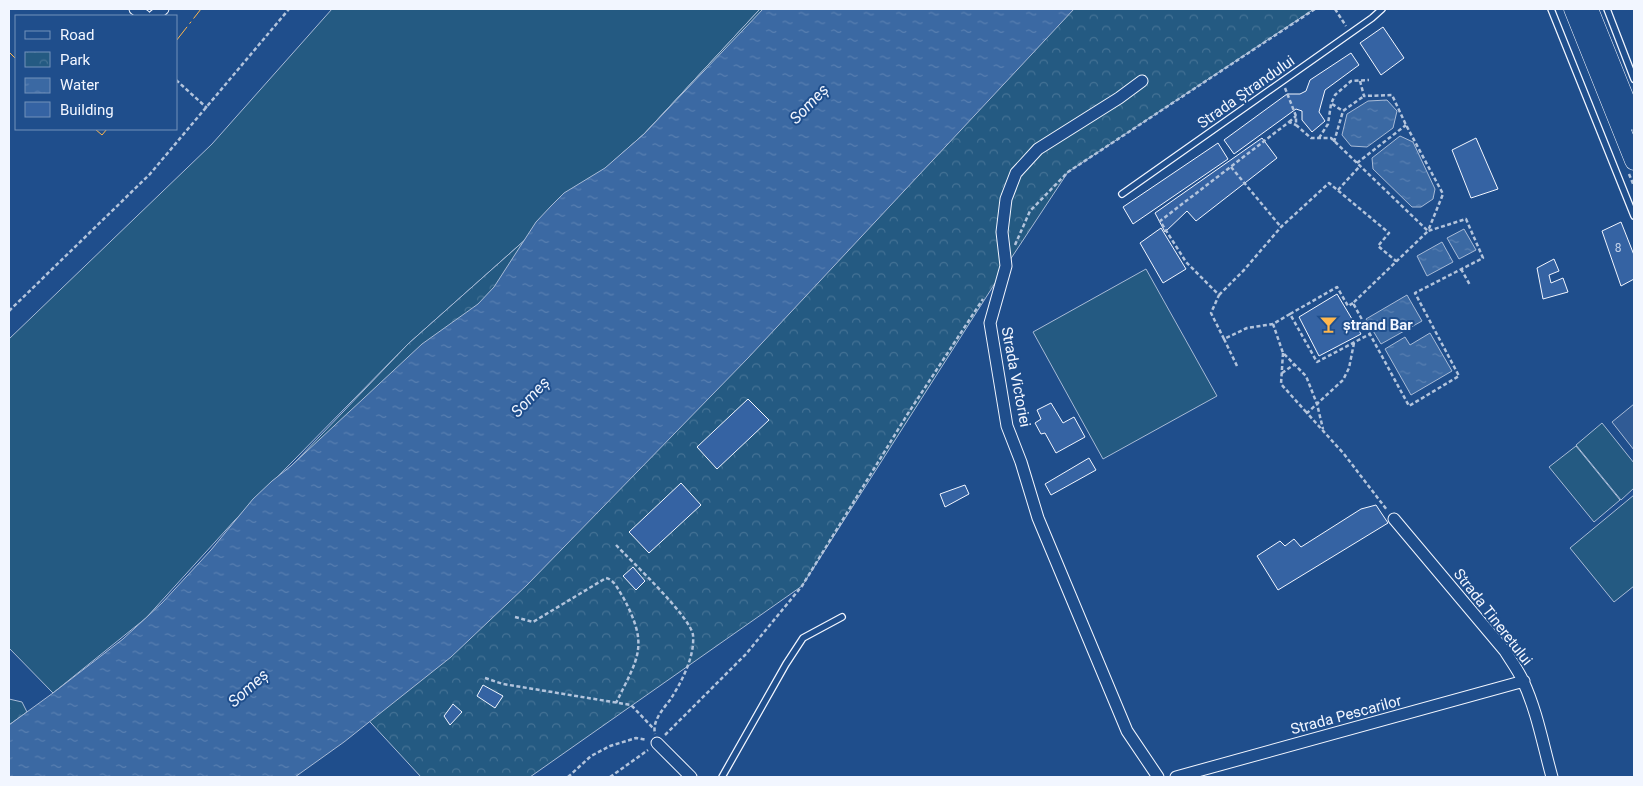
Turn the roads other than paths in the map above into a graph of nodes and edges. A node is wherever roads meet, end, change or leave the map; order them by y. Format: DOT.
graph roads {
  1 [pos="1382,9"];
  2 [pos="1551,9"];
  3 [pos="1573,9"];
  4 [pos="1589,9"];
  5 [pos="1607,9"];
  6 [pos="1598,49"];
  7 [pos="1634,79"];
  8 [pos="1142,81"];
  9 [pos="1634,122"];
  10 [pos="1634,161"];
  11 [pos="1122,194"];
  12 [pos="1634,216"];
  13 [pos="1394,519"];
  14 [pos="842,617"];
  15 [pos="1524,682"];
  16 [pos="657,743"];
  17 [pos="691,777"];
  18 [pos="722,777"];
  19 [pos="1158,777"];
  20 [pos="1176,777"];
  21 [pos="1552,777"];
  1 -- 11 [label="lane, Strada Ștrandului"];
  2 -- 12 [label="lane"];
  3 -- 6 [label="main road"];
  4 -- 6 [label="main road"];
  5 -- 7 [label="lane"];
  6 -- 9 [label="main road"];
  6 -- 10 [label="main road"];
  8 -- 19 [label="street, Strada Victoriei"];
  13 -- 15 [label="street, Strada Tineretului"];
  14 -- 18 [label="lane"];
  15 -- 20 [label="street, Strada Pescarilor"];
  15 -- 21 [label="street, Strada Tineretului"];
  16 -- 17 [label="street"];
}
